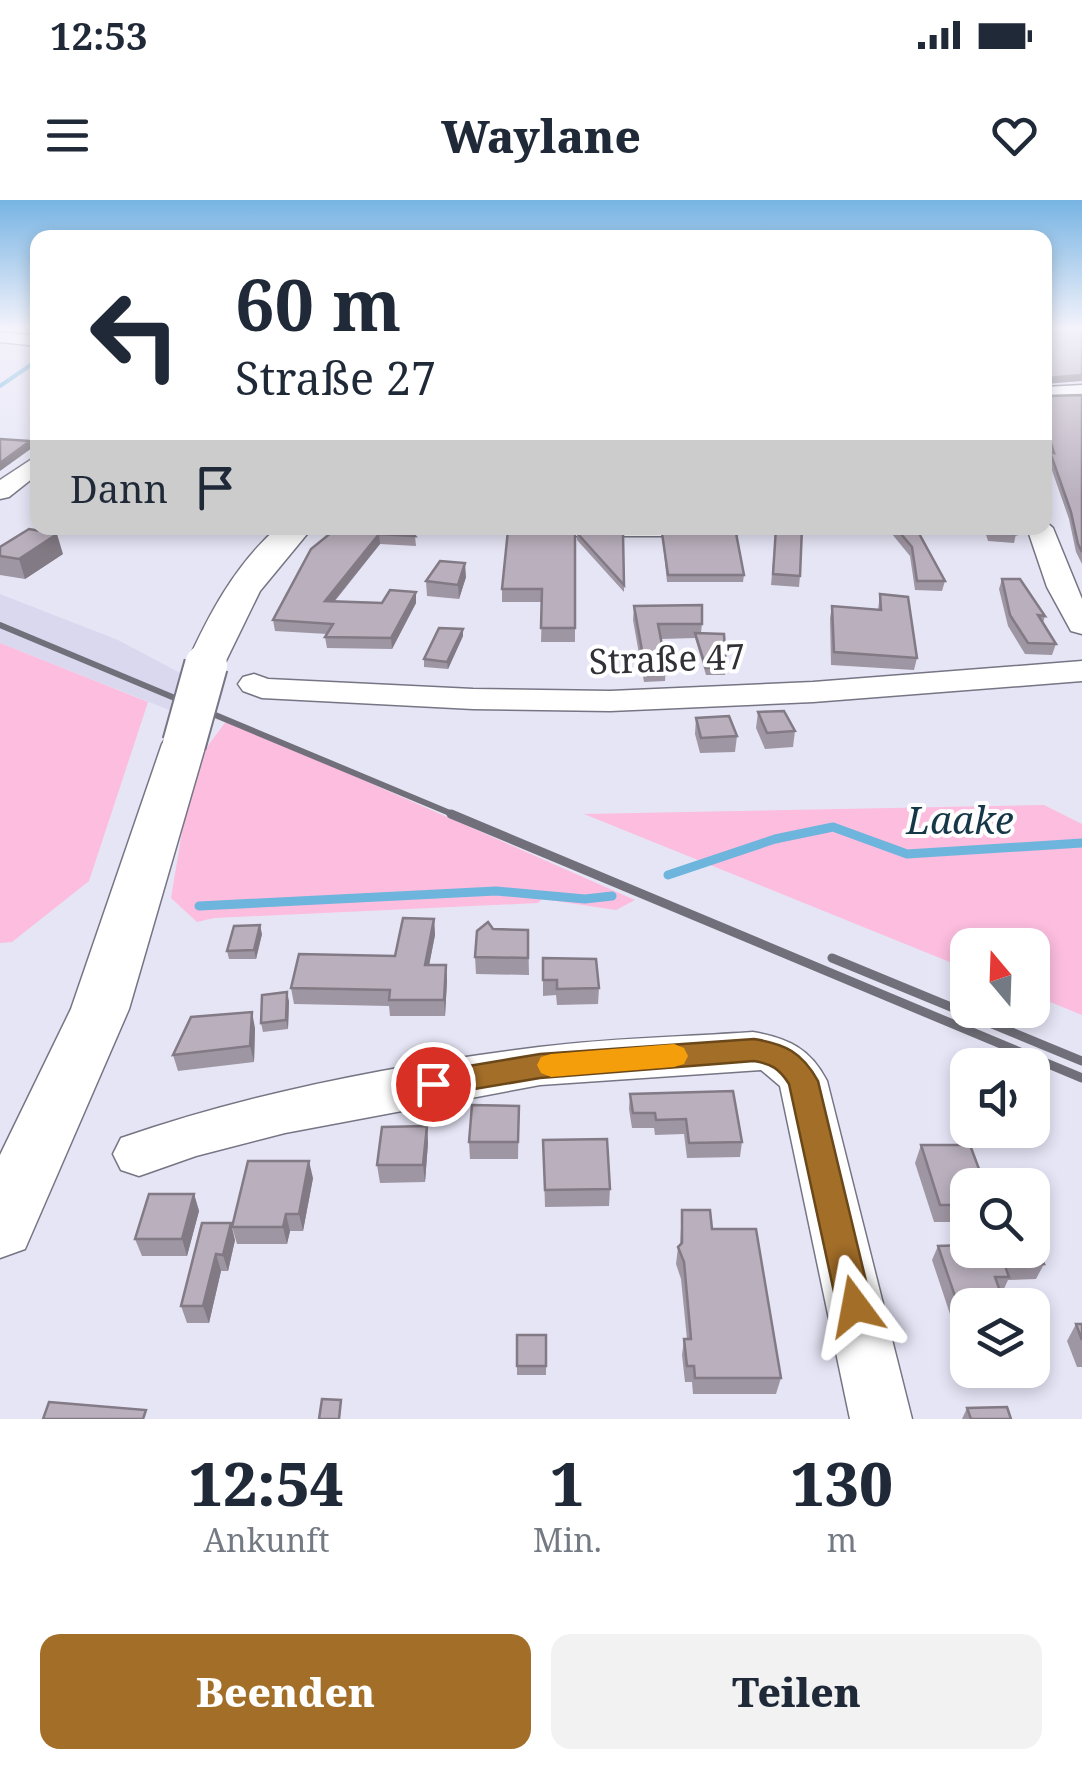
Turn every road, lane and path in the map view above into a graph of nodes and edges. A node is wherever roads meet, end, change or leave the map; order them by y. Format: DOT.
graph roads {
  1 [pos="1082,390"];
  2 [pos="1052,392"];
  3 [pos="30,468"];
  4 [pos="0,492"];
  5 [pos="288,535"];
  6 [pos="1042,535"];
  7 [pos="1082,625"];
  8 [pos="1082,670"];
  9 [pos="254,684"];
  10 [pos="139,1154"];
  11 [pos="0,1227"];
  12 [pos="881,1419"];
  1 -- 2 [label="street"];
  3 -- 4 [label="street"];
  5 -- 11 [label="main road, bridge"];
  6 -- 7 [label="street"];
  8 -- 9 [label="street, Straße 47"];
  10 -- 12 [label="street"];
}
